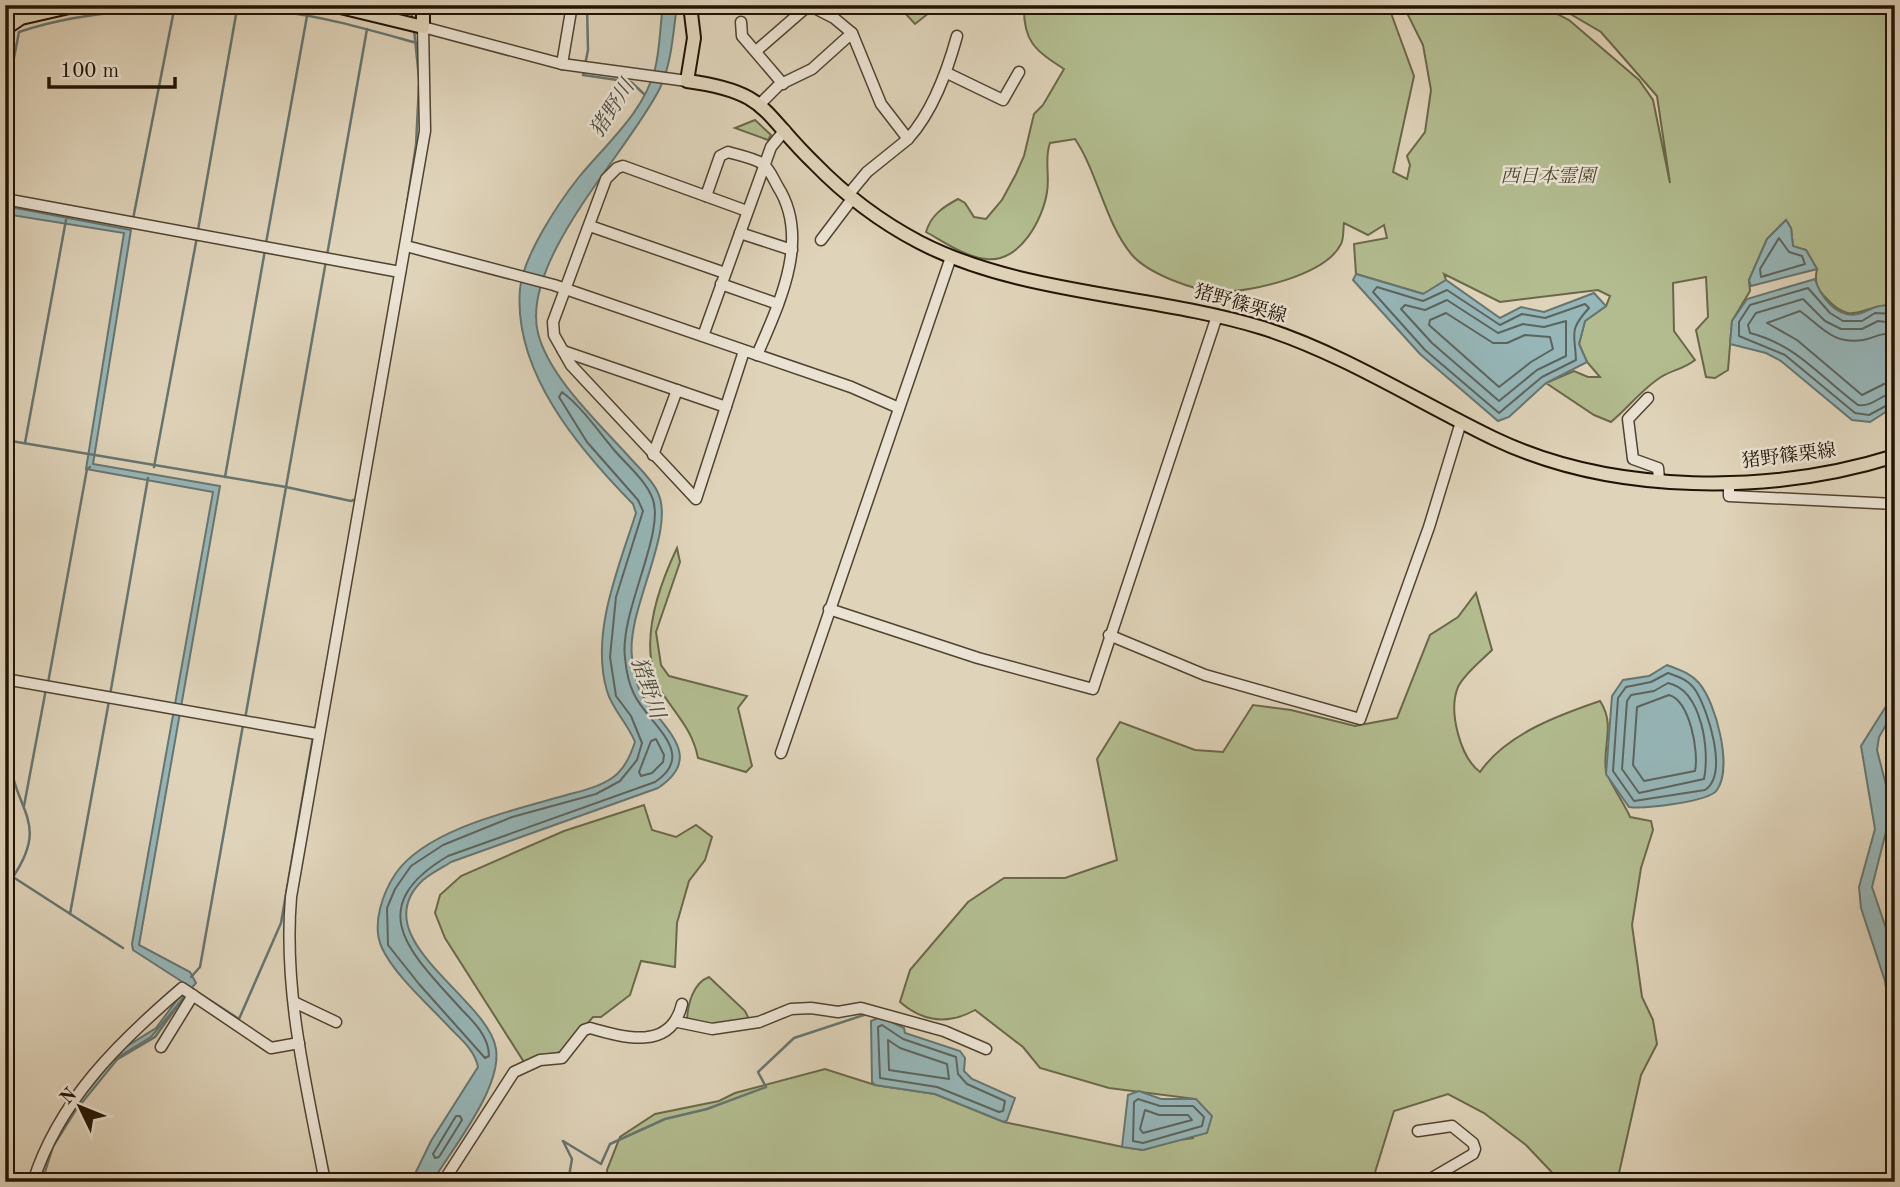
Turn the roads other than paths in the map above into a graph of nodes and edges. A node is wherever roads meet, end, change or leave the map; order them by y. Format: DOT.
graph roads {
  1 [pos="78,5"];
  2 [pos="332,5"];
  3 [pos="423,5"];
  4 [pos="572,5"];
  5 [pos="690,5"];
  6 [pos="809,5"];
  7 [pos="741,22"];
  8 [pos="424,27"];
  9 [pos="5,29"];
  10 [pos="852,33"];
  11 [pos="957,36"];
  12 [pos="756,51"];
  13 [pos="562,64"];
  14 [pos="1019,72"];
  15 [pos="947,73"];
  16 [pos="687,81"];
  17 [pos="783,84"];
  18 [pos="760,104"];
  19 [pos="785,130"];
  20 [pos="908,139"];
  21 [pos="764,164"];
  22 [pos="706,196"];
  23 [pos="850,197"];
  24 [pos="5,199"];
  25 [pos="747,211"];
  26 [pos="590,226"];
  27 [pos="740,233"];
  28 [pos="821,240"];
  29 [pos="406,246"];
  30 [pos="792,250"];
  31 [pos="951,257"];
  32 [pos="400,272"];
  33 [pos="725,273"];
  34 [pos="722,284"];
  35 [pos="565,290"];
  36 [pos="778,304"];
  37 [pos="1217,316"];
  38 [pos="703,336"];
  39 [pos="563,351"];
  40 [pos="744,351"];
  41 [pos="757,355"];
  42 [pos="677,390"];
  43 [pos="1648,398"];
  44 [pos="726,407"];
  45 [pos="899,408"];
  46 [pos="1461,422"];
  47 [pos="653,455"];
  48 [pos="1895,456"];
  49 [pos="1659,479"];
  50 [pos="1729,483"];
  51 [pos="1895,504"];
  52 [pos="828,609"];
  53 [pos="1109,635"];
  54 [pos="5,679"];
  55 [pos="317,734"];
  56 [pos="781,754"];
  57 [pos="188,992"];
  58 [pos="294,1002"];
  59 [pos="682,1004"];
  60 [pos="336,1022"];
  61 [pos="678,1022"];
  62 [pos="299,1043"];
  63 [pos="161,1047"];
  64 [pos="986,1049"];
  65 [pos="1419,1131"];
  66 [pos="33,1182"];
  67 [pos="325,1182"];
  68 [pos="443,1182"];
  69 [pos="1425,1182"];
  1 -- 9 [label="main road"];
  2 -- 8 [label="main road"];
  3 -- 8 [label="main road"];
  4 -- 13 [label="street"];
  5 -- 16 [label="main road"];
  6 -- 10 [label="street"];
  6 -- 12 [label="street"];
  7 -- 12 [label="street"];
  8 -- 13 [label="street"];
  8 -- 29 [label="street"];
  10 -- 17 [label="street"];
  10 -- 20 [label="street"];
  11 -- 15 [label="street"];
  12 -- 17 [label="street"];
  13 -- 16 [label="street"];
  14 -- 15 [label="street"];
  15 -- 20 [label="street"];
  16 -- 18 [label="main road, 猪野篠栗線"];
  17 -- 18 [label="street"];
  18 -- 19 [label="main road, 猪野篠栗線"];
  19 -- 21 [label="street"];
  19 -- 23 [label="main road, 猪野篠栗線"];
  20 -- 23 [label="street"];
  21 -- 22 [label="street"];
  21 -- 25 [label="street"];
  21 -- 30 [label="street"];
  22 -- 25 [label="street"];
  22 -- 26 [label="street"];
  23 -- 28 [label="street"];
  23 -- 31 [label="main road, 猪野篠栗線"];
  24 -- 32 [label="street"];
  25 -- 27 [label="street"];
  26 -- 33 [label="street"];
  26 -- 35 [label="street"];
  27 -- 30 [label="street"];
  27 -- 33 [label="street"];
  29 -- 32 [label="street"];
  29 -- 35 [label="street"];
  30 -- 36 [label="street"];
  31 -- 37 [label="main road, 猪野篠栗線"];
  31 -- 45 [label="street"];
  32 -- 55 [label="street"];
  33 -- 34 [label="street"];
  34 -- 36 [label="street"];
  34 -- 38 [label="street"];
  35 -- 38 [label="street"];
  35 -- 39 [label="street"];
  36 -- 41 [label="street"];
  37 -- 46 [label="main road, 猪野篠栗線"];
  37 -- 53 [label="street"];
  38 -- 40 [label="street"];
  39 -- 42 [label="street"];
  39 -- 47 [label="street"];
  40 -- 41 [label="street"];
  40 -- 44 [label="street"];
  41 -- 45 [label="street"];
  42 -- 44 [label="street"];
  42 -- 47 [label="street"];
  43 -- 49 [label="street"];
  44 -- 47 [label="street"];
  45 -- 52 [label="street"];
  46 -- 49 [label="main road, 猪野篠栗線"];
  46 -- 53 [label="street"];
  48 -- 50 [label="main road, 猪野篠栗線"];
  49 -- 50 [label="main road, 猪野篠栗線"];
  50 -- 51 [label="street"];
  52 -- 53 [label="street"];
  52 -- 56 [label="street"];
  54 -- 55 [label="street"];
  55 -- 58 [label="street"];
  57 -- 62 [label="street"];
  57 -- 63 [label="street"];
  57 -- 66 [label="street"];
  58 -- 60 [label="street"];
  58 -- 62 [label="street"];
  59 -- 61 [label="street"];
  61 -- 64 [label="street"];
  61 -- 68 [label="street"];
  62 -- 67 [label="street"];
  65 -- 69 [label="street"];
}
